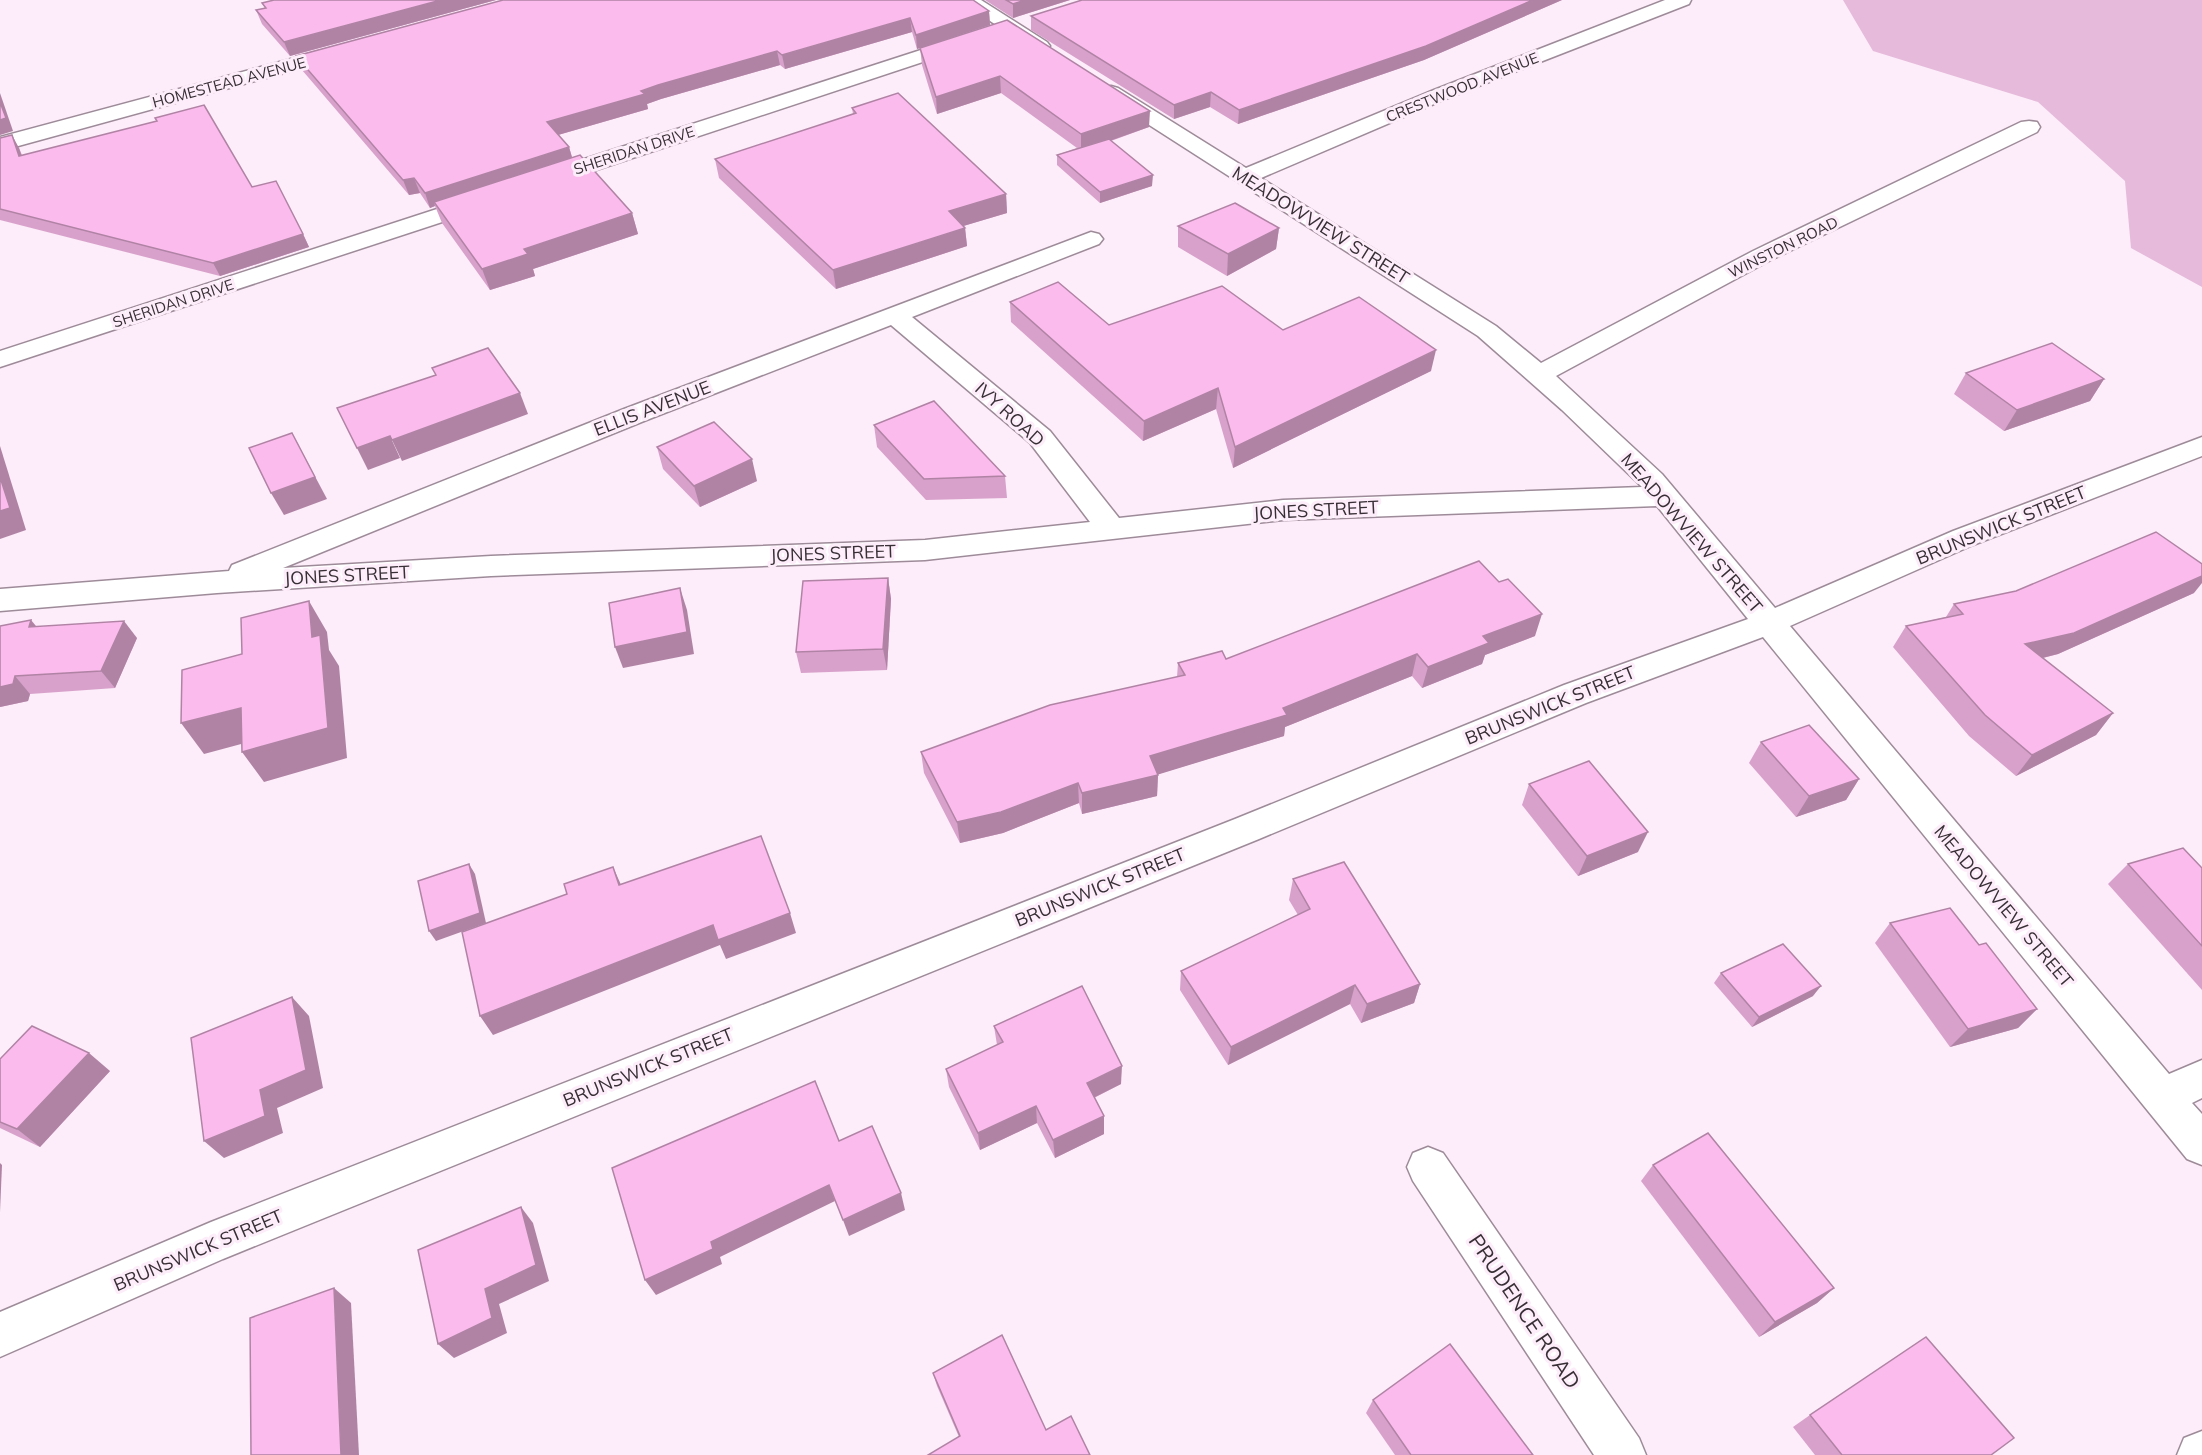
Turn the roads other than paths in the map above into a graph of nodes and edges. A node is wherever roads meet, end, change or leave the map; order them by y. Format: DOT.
graph roads {
  1 [pos="968,0"];
  2 [pos="1682,0"];
  3 [pos="1021,24"];
  4 [pos="357,46"];
  5 [pos="1058,58"];
  6 [pos="1088,77"];
  7 [pos="2029,127"];
  8 [pos="0,144"];
  9 [pos="1244,177"];
  10 [pos="531,184"];
  11 [pos="497,196"];
  12 [pos="1091,239"];
  13 [pos="892,314"];
  14 [pos="0,359"];
  15 [pos="1540,374"];
  16 [pos="2202,446"];
  17 [pos="1664,496"];
  18 [pos="1111,529"];
  19 [pos="217,582"];
  20 [pos="0,600"];
  21 [pos="1769,623"];
  22 [pos="2202,1078"];
  23 [pos="2163,1097"];
  24 [pos="2202,1145"];
  25 [pos="1428,1167"];
  26 [pos="0,1335"];
  27 [pos="1622,1455"];
  1 -- 3 [label="street"];
  2 -- 9 [label="street, CRESTWOOD AVENUE"];
  3 -- 5 [label="street"];
  3 -- 10 [label="street, SHERIDAN DRIVE"];
  4 -- 8 [label="street, HOMESTEAD AVENUE"];
  6 -- 9 [label="street, MEADOWVIEW STREET"];
  7 -- 15 [label="street, WINSTON ROAD"];
  9 -- 15 [label="street, MEADOWVIEW STREET"];
  11 -- 14 [label="street, SHERIDAN DRIVE"];
  12 -- 13 [label="street, ELLIS AVENUE"];
  13 -- 18 [label="street, IVY ROAD"];
  13 -- 19 [label="street, ELLIS AVENUE"];
  15 -- 17 [label="street, MEADOWVIEW STREET"];
  16 -- 21 [label="street, BRUNSWICK STREET"];
  17 -- 18 [label="street, JONES STREET"];
  17 -- 21 [label="street, MEADOWVIEW STREET"];
  18 -- 19 [label="street, JONES STREET"];
  19 -- 20 [label="street, JONES STREET"];
  21 -- 23 [label="street, MEADOWVIEW STREET"];
  21 -- 26 [label="street, BRUNSWICK STREET"];
  22 -- 23 [label="street"];
  23 -- 24 [label="street, MEADOWVIEW STREET"];
  25 -- 27 [label="street, PRUDENCE ROAD"];
}
